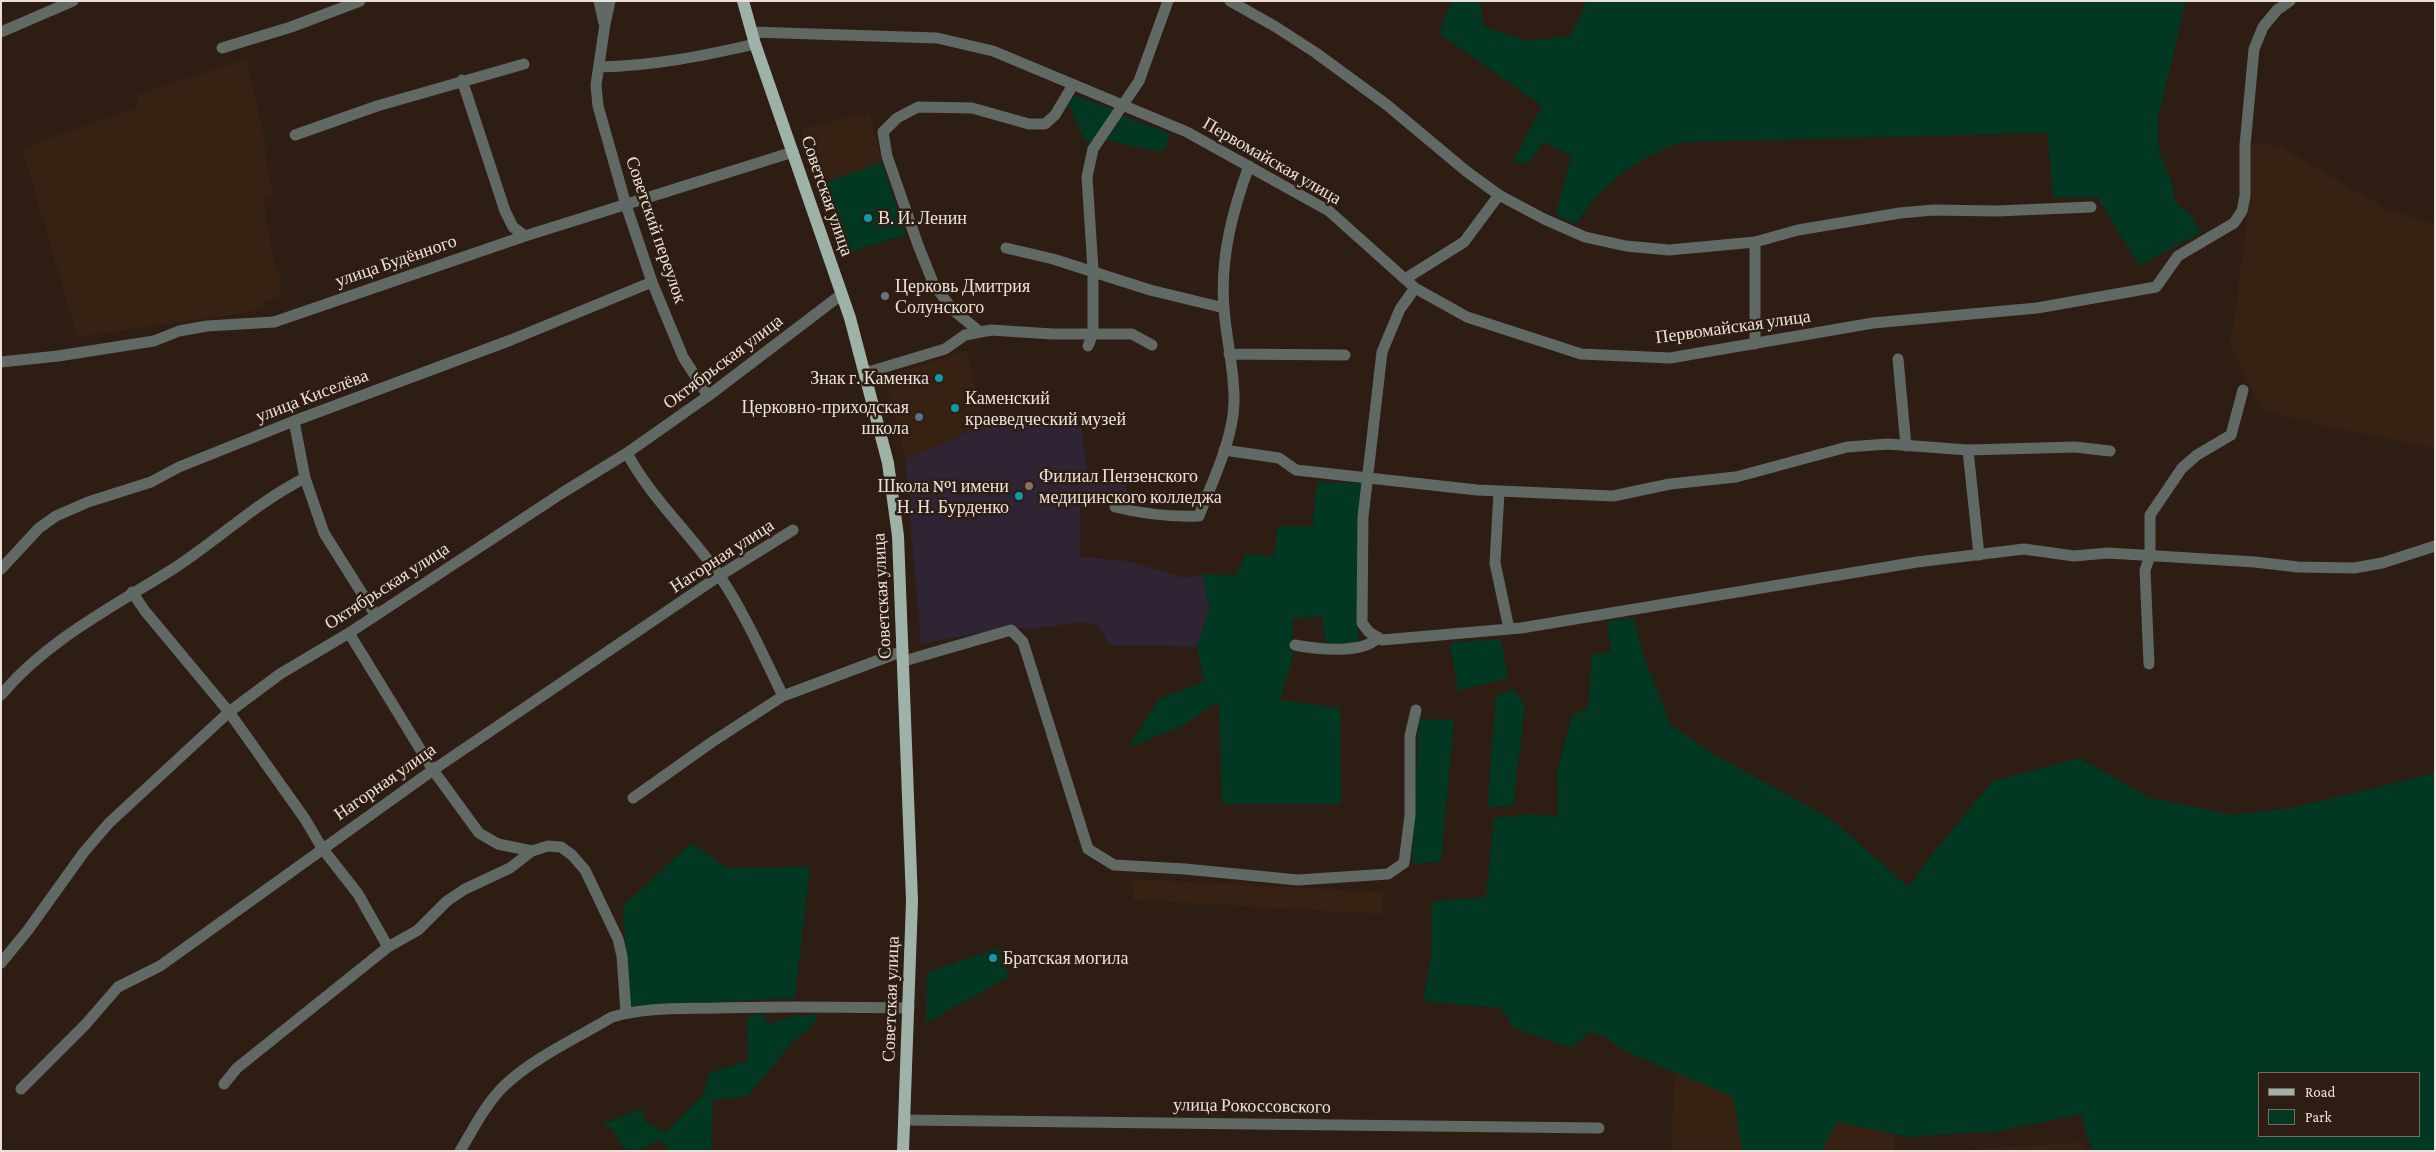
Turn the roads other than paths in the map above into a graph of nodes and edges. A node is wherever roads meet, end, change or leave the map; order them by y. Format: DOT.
graph roads {
  1 [pos="74,1"];
  2 [pos="360,1"];
  3 [pos="599,1"];
  4 [pos="610,1"];
  5 [pos="743,1"];
  6 [pos="1168,1"];
  7 [pos="1230,1"];
  8 [pos="2290,1"];
  9 [pos="604,24"];
  10 [pos="1,32"];
  11 [pos="753,38"];
  12 [pos="222,48"];
  13 [pos="524,64"];
  14 [pos="599,66"];
  15 [pos="462,80"];
  16 [pos="1073,85"];
  17 [pos="1122,106"];
  18 [pos="295,135"];
  19 [pos="793,152"];
  20 [pos="1249,166"];
  21 [pos="1499,195"];
  22 [pos="626,205"];
  23 [pos="2091,207"];
  24 [pos="525,236"];
  25 [pos="1755,242"];
  26 [pos="1006,248"];
  27 [pos="1093,270"];
  28 [pos="1405,279"];
  29 [pos="652,282"];
  30 [pos="1415,288"];
  31 [pos="842,294"];
  32 [pos="1224,308"];
  33 [pos="980,332"];
  34 [pos="1093,334"];
  35 [pos="1755,344"];
  36 [pos="1152,345"];
  37 [pos="1088,346"];
  38 [pos="1229,354"];
  39 [pos="1345,355"];
  40 [pos="1898,359"];
  41 [pos="1,362"];
  42 [pos="866,373"];
  43 [pos="2243,390"];
  44 [pos="708,396"];
  45 [pos="294,421"];
  46 [pos="1906,446"];
  47 [pos="1224,450"];
  48 [pos="1968,450"];
  49 [pos="2110,451"];
  50 [pos="627,454"];
  51 [pos="1368,476"];
  52 [pos="305,478"];
  53 [pos="1499,492"];
  54 [pos="1115,507"];
  55 [pos="793,530"];
  56 [pos="2435,546"];
  57 [pos="1979,555"];
  58 [pos="2150,556"];
  59 [pos="1,569"];
  60 [pos="720,576"];
  61 [pos="132,592"];
  62 [pos="375,614"];
  63 [pos="1509,629"];
  64 [pos="349,633"];
  65 [pos="1378,637"];
  66 [pos="1295,645"];
  67 [pos="904,656"];
  68 [pos="2149,664"];
  69 [pos="1,695"];
  70 [pos="783,696"];
  71 [pos="1416,710"];
  72 [pos="229,712"];
  73 [pos="433,770"];
  74 [pos="633,798"];
  75 [pos="322,848"];
  76 [pos="532,852"];
  77 [pos="388,947"];
  78 [pos="1,963"];
  79 [pos="909,1008"];
  80 [pos="626,1013"];
  81 [pos="224,1084"];
  82 [pos="21,1089"];
  83 [pos="904,1120"];
  84 [pos="1599,1128"];
  85 [pos="460,1151"];
  86 [pos="903,1151"];
  1 -- 10 [label="street"];
  2 -- 12 [label="street"];
  3 -- 9 [label="street"];
  4 -- 9 [label="street, Советский переулок"];
  5 -- 11 [label="main road, Советская улица"];
  6 -- 17 [label="street"];
  7 -- 21 [label="street"];
  8 -- 35 [label="street, Первомайская улица"];
  9 -- 14 [label="street, Советский переулок"];
  11 -- 14 [label="street"];
  11 -- 16 [label="street, Первомайская улица"];
  11 -- 19 [label="main road, Советская улица"];
  13 -- 15 [label="street"];
  14 -- 22 [label="street, Советский переулок"];
  15 -- 18 [label="street"];
  15 -- 24 [label="street"];
  16 -- 17 [label="street, Первомайская улица"];
  16 -- 33 [label="street"];
  17 -- 20 [label="street, Первомайская улица"];
  17 -- 27 [label="street"];
  19 -- 22 [label="street, улица Будённого"];
  19 -- 31 [label="main road, Советская улица"];
  20 -- 28 [label="street, Первомайская улица"];
  20 -- 32 [label="street"];
  21 -- 25 [label="street"];
  21 -- 28 [label="street"];
  22 -- 24 [label="street, улица Будённого"];
  22 -- 29 [label="street, Советский переулок"];
  23 -- 25 [label="street"];
  24 -- 41 [label="street, улица Будённого"];
  25 -- 35 [label="street"];
  26 -- 27 [label="street"];
  27 -- 32 [label="street"];
  27 -- 34 [label="street"];
  28 -- 30 [label="street, Первомайская улица"];
  29 -- 44 [label="street, Советский переулок"];
  29 -- 45 [label="street, улица Киселёва"];
  30 -- 35 [label="street, Первомайская улица"];
  30 -- 51 [label="street"];
  31 -- 42 [label="main road, Советская улица"];
  31 -- 44 [label="street, Октябрьская улица"];
  32 -- 38 [label="street"];
  33 -- 34 [label="street"];
  33 -- 42 [label="street"];
  34 -- 36 [label="street"];
  34 -- 37 [label="street"];
  38 -- 39 [label="street"];
  38 -- 47 [label="street"];
  40 -- 46 [label="street"];
  42 -- 67 [label="main road, Советская улица"];
  43 -- 58 [label="street"];
  44 -- 50 [label="street, Октябрьская улица"];
  45 -- 52 [label="street"];
  45 -- 59 [label="street, улица Киселёва"];
  46 -- 48 [label="street"];
  46 -- 53 [label="street"];
  47 -- 51 [label="street"];
  47 -- 54 [label="street"];
  48 -- 49 [label="street"];
  48 -- 57 [label="street"];
  50 -- 60 [label="street"];
  50 -- 62 [label="street, Октябрьская улица"];
  51 -- 53 [label="street"];
  51 -- 65 [label="street"];
  52 -- 61 [label="street"];
  52 -- 62 [label="street"];
  53 -- 63 [label="street"];
  55 -- 60 [label="street, Нагорная улица"];
  56 -- 58 [label="street"];
  57 -- 58 [label="street"];
  57 -- 63 [label="street"];
  58 -- 68 [label="street"];
  60 -- 70 [label="street"];
  60 -- 73 [label="street, Нагорная улица"];
  61 -- 69 [label="street"];
  61 -- 72 [label="street"];
  62 -- 64 [label="street, Октябрьская улица"];
  63 -- 65 [label="street"];
  64 -- 72 [label="street, Октябрьская улица"];
  64 -- 73 [label="street"];
  65 -- 66 [label="street"];
  67 -- 70 [label="street"];
  67 -- 71 [label="street"];
  67 -- 79 [label="main road, Советская улица"];
  70 -- 74 [label="street"];
  72 -- 75 [label="street"];
  72 -- 78 [label="street, Октябрьская улица"];
  73 -- 75 [label="street, Нагорная улица"];
  73 -- 76 [label="street"];
  75 -- 77 [label="street"];
  75 -- 82 [label="street, Нагорная улица"];
  76 -- 77 [label="street"];
  76 -- 80 [label="street"];
  77 -- 81 [label="street"];
  79 -- 80 [label="street"];
  79 -- 83 [label="main road, Советская улица"];
  80 -- 85 [label="street"];
  83 -- 84 [label="street, улица Рокоссовского"];
  83 -- 86 [label="main road, Советская улица"];
}
